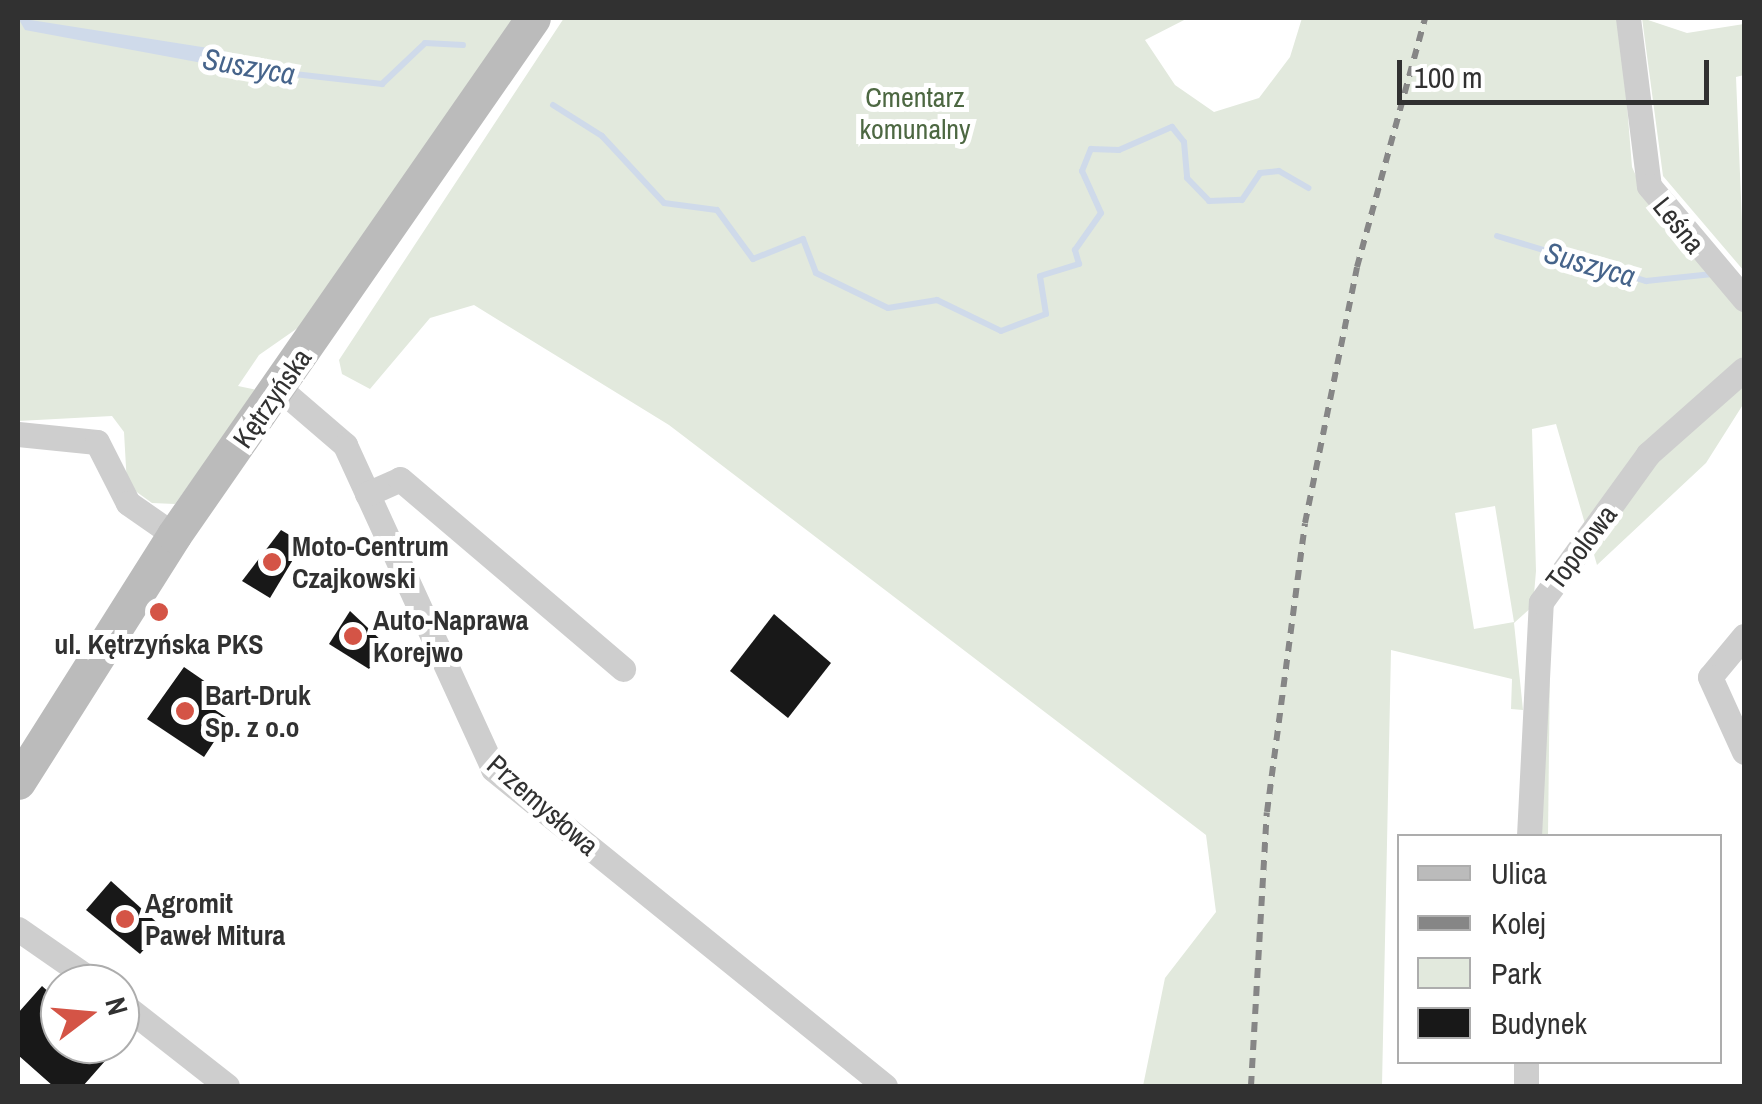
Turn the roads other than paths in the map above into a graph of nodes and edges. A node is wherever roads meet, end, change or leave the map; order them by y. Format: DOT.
graph roads {
  1 [pos="533,18"];
  2 [pos="1628,18"];
  3 [pos="1744,300"];
  4 [pos="1744,369"];
  5 [pos="280,389"];
  6 [pos="18,434"];
  7 [pos="367,494"];
  8 [pos="174,535"];
  9 [pos="1744,636"];
  10 [pos="623,668"];
  11 [pos="1744,752"];
  12 [pos="18,782"];
  13 [pos="1529,834"];
  14 [pos="18,929"];
  15 [pos="68,964"];
  16 [pos="140,1018"];
  17 [pos="226,1086"];
  18 [pos="884,1086"];
  1 -- 5 [label="main road, Kętrzyńska"];
  2 -- 3 [label="street, Leśna"];
  4 -- 13 [label="street, Topolowa"];
  5 -- 7 [label="street, Przemysłowa"];
  5 -- 8 [label="main road, Kętrzyńska"];
  6 -- 8 [label="street"];
  7 -- 10 [label="street"];
  7 -- 18 [label="street, Przemysłowa"];
  8 -- 12 [label="main road, Kętrzyńska"];
  9 -- 11 [label="street"];
  14 -- 15 [label="street"];
  16 -- 17 [label="street"];
}
